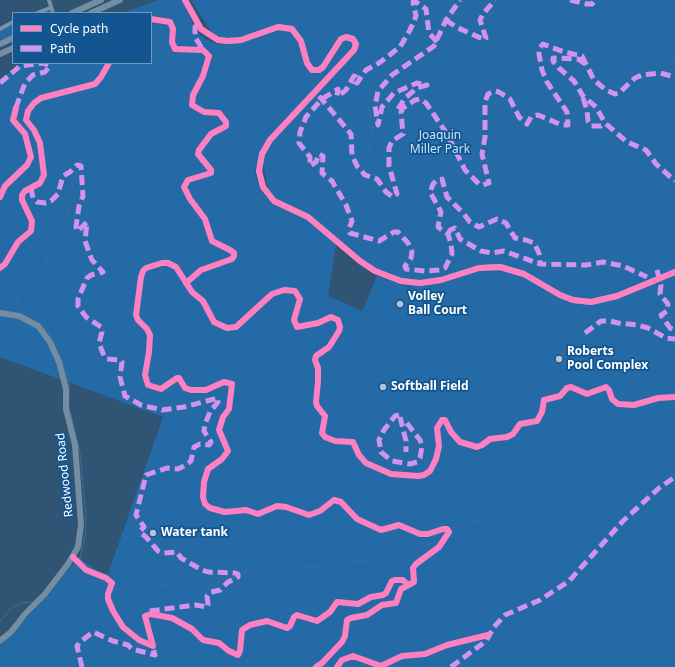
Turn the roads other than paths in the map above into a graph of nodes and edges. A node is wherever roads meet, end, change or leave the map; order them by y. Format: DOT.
graph roads {
  1 [pos="49,0"];
  2 [pos="101,0"];
  3 [pos="120,0"];
  4 [pos="185,0"];
  5 [pos="190,0"];
  6 [pos="50,8"];
  7 [pos="40,12"];
  8 [pos="52,12"];
  9 [pos="74,12"];
  10 [pos="93,12"];
  11 [pos="191,12"];
  12 [pos="12,23"];
  13 [pos="0,29"];
  14 [pos="12,38"];
  15 [pos="0,44"];
  16 [pos="12,48"];
  17 [pos="0,54"];
  18 [pos="675,272"];
  19 [pos="0,313"];
  20 [pos="0,641"];
  1 -- 6 [label="street"];
  2 -- 9 [label="main road"];
  3 -- 10 [label="main road"];
  4 -- 11 [label="main road"];
  5 -- 11 [label="main road"];
  6 -- 7 [label="street"];
  6 -- 8 [label="street"];
  11 -- 18 [label="main road"];
  12 -- 13 [label="street"];
  14 -- 15 [label="main road"];
  16 -- 17 [label="main road"];
  19 -- 20 [label="main road, Redwood Road"];
}
